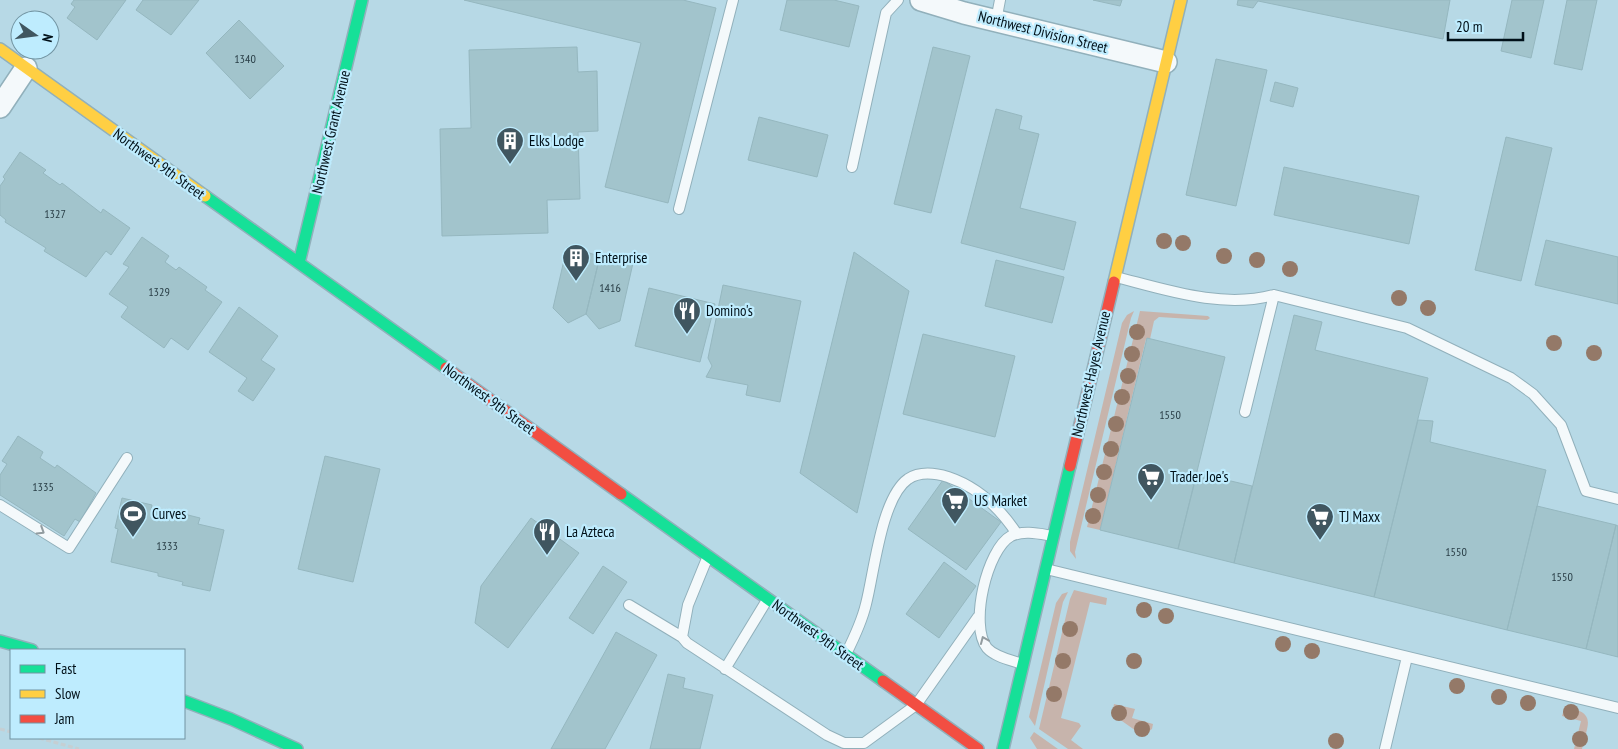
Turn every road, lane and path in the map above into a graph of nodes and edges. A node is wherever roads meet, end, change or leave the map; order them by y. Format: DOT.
graph roads {
  1 [pos="362,0"];
  2 [pos="733,0"];
  3 [pos="898,0"];
  4 [pos="921,0"];
  5 [pos="1000,0"];
  6 [pos="1181,0"];
  7 [pos="996,20"];
  8 [pos="0,49"];
  9 [pos="1166,62"];
  10 [pos="26,68"];
  11 [pos="0,107"];
  12 [pos="852,167"];
  13 [pos="680,209"];
  14 [pos="299,264"];
  15 [pos="1114,277"];
  16 [pos="1274,295"];
  17 [pos="1244,412"];
  18 [pos="127,458"];
  19 [pos="1618,499"];
  20 [pos="0,505"];
  21 [pos="1017,534"];
  22 [pos="1053,536"];
  23 [pos="708,556"];
  24 [pos="1045,568"];
  25 [pos="767,599"];
  26 [pos="630,605"];
  27 [pos="978,617"];
  28 [pos="682,638"];
  29 [pos="0,641"];
  30 [pos="28,649"];
  31 [pos="846,654"];
  32 [pos="1407,657"];
  33 [pos="1023,664"];
  34 [pos="725,669"];
  35 [pos="185,701"];
  36 [pos="916,705"];
  37 [pos="1618,708"];
  38 [pos="43,739"];
  39 [pos="864,746"];
  40 [pos="79,749"];
  41 [pos="296,749"];
  42 [pos="978,749"];
  43 [pos="1003,749"];
  44 [pos="1385,749"];
  1 -- 14 [label="main road, Northwest Grant Avenue"];
  2 -- 13 [label="lane"];
  3 -- 12 [label="lane"];
  4 -- 7 [label="street, Northwest Division Street"];
  5 -- 7 [label="lane"];
  6 -- 9 [label="main road, Northwest Hayes Avenue"];
  7 -- 9 [label="street, Northwest Division Street"];
  8 -- 10 [label="main road, Northwest 9th Street"];
  9 -- 15 [label="main road, Northwest Hayes Avenue"];
  10 -- 11 [label="street"];
  10 -- 14 [label="main road, Northwest 9th Street"];
  14 -- 23 [label="main road, Northwest 9th Street"];
  15 -- 16 [label="lane"];
  15 -- 22 [label="main road, Northwest Hayes Avenue"];
  16 -- 17 [label="lane"];
  16 -- 19 [label="lane"];
  20 -- 18 [label="lane, one-way"];
  21 -- 22 [label="lane"];
  21 -- 27 [label="lane"];
  21 -- 31 [label="lane"];
  22 -- 24 [label="main road, Northwest Hayes Avenue"];
  23 -- 25 [label="main road, Northwest 9th Street"];
  23 -- 28 [label="lane"];
  24 -- 32 [label="lane"];
  24 -- 33 [label="main road, Northwest Hayes Avenue"];
  25 -- 31 [label="main road, Northwest 9th Street"];
  25 -- 34 [label="lane"];
  26 -- 28 [label="lane"];
  33 -- 27 [label="lane, one-way"];
  27 -- 36 [label="lane"];
  28 -- 34 [label="lane"];
  29 -- 30 [label="main road"];
  31 -- 36 [label="main road, Northwest 9th Street"];
  32 -- 37 [label="lane"];
  32 -- 44 [label="lane"];
  33 -- 43 [label="main road, Northwest Hayes Avenue"];
  34 -- 39 [label="lane"];
  35 -- 41 [label="main road"];
  36 -- 39 [label="lane"];
  36 -- 42 [label="main road, Northwest 9th Street"];
  38 -- 40 [label="path"];
}
